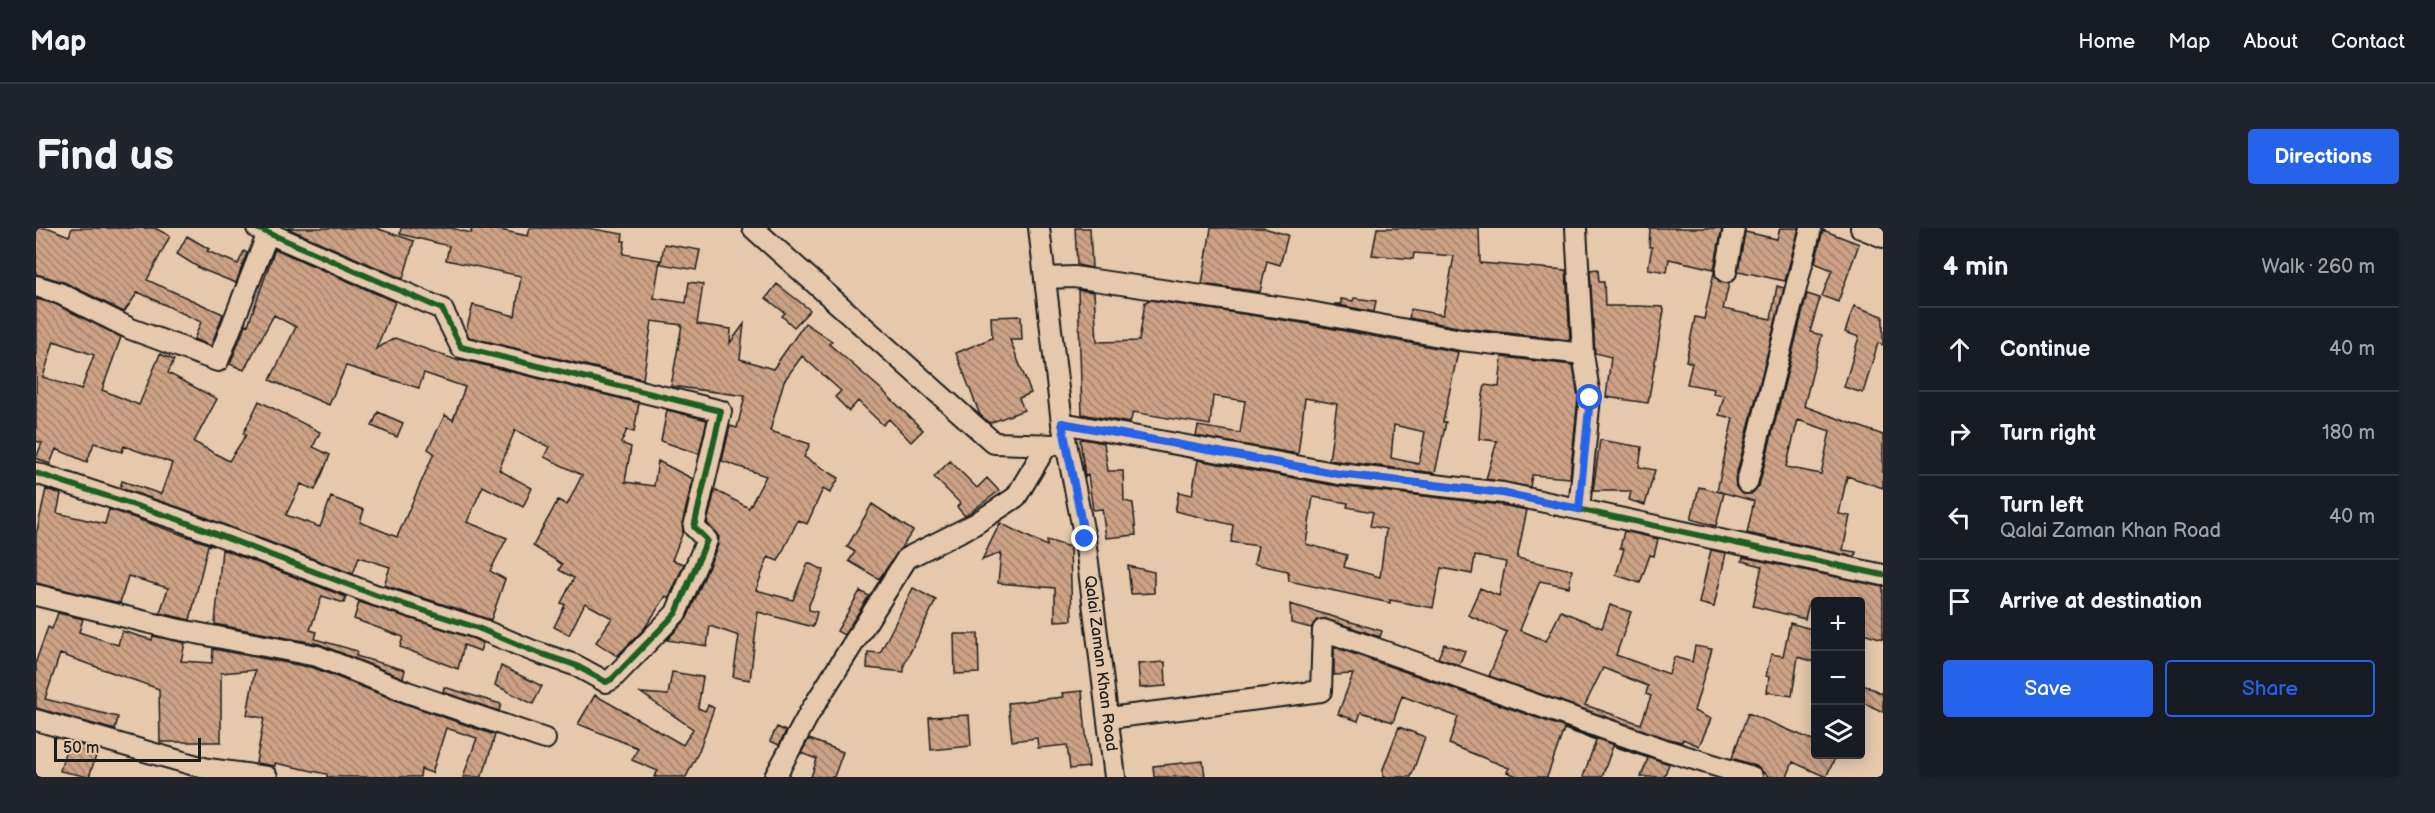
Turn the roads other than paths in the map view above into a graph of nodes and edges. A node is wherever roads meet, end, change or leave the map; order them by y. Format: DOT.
graph roads {
  1 [pos="753,228"];
  2 [pos="1039,228"];
  3 [pos="1576,228"];
  4 [pos="1734,228"];
  5 [pos="1811,228"];
  6 [pos="1862,228"];
  7 [pos="265,230"];
  8 [pos="1883,237"];
  9 [pos="1726,272"];
  10 [pos="1045,278"];
  11 [pos="36,286"];
  12 [pos="1583,354"];
  13 [pos="1062,423"];
  14 [pos="1057,445"];
  15 [pos="36,473"];
  16 [pos="1747,483"];
  17 [pos="1579,509"];
  18 [pos="1883,575"];
  19 [pos="36,594"];
  20 [pos="1109,718"];
  21 [pos="36,720"];
  22 [pos="545,739"];
  23 [pos="206,773"];
  24 [pos="267,777"];
  25 [pos="775,777"];
  26 [pos="1115,777"];
  27 [pos="1752,777"];
  1 -- 14 [label="street"];
  2 -- 10 [label="street, Qalai Zaman Khan Road"];
  3 -- 12 [label="street"];
  4 -- 9 [label="street"];
  5 -- 16 [label="street"];
  6 -- 8 [label="street"];
  7 -- 11 [label="street"];
  7 -- 15 [label="street"];
  10 -- 12 [label="street"];
  10 -- 13 [label="street, Qalai Zaman Khan Road"];
  12 -- 17 [label="street"];
  13 -- 14 [label="street, Qalai Zaman Khan Road"];
  13 -- 17 [label="street"];
  14 -- 20 [label="street, Qalai Zaman Khan Road"];
  14 -- 25 [label="street"];
  17 -- 18 [label="street"];
  19 -- 22 [label="street"];
  20 -- 26 [label="street, Qalai Zaman Khan Road"];
  20 -- 27 [label="street"];
  21 -- 23 [label="street"];
  23 -- 24 [label="street"];
}
